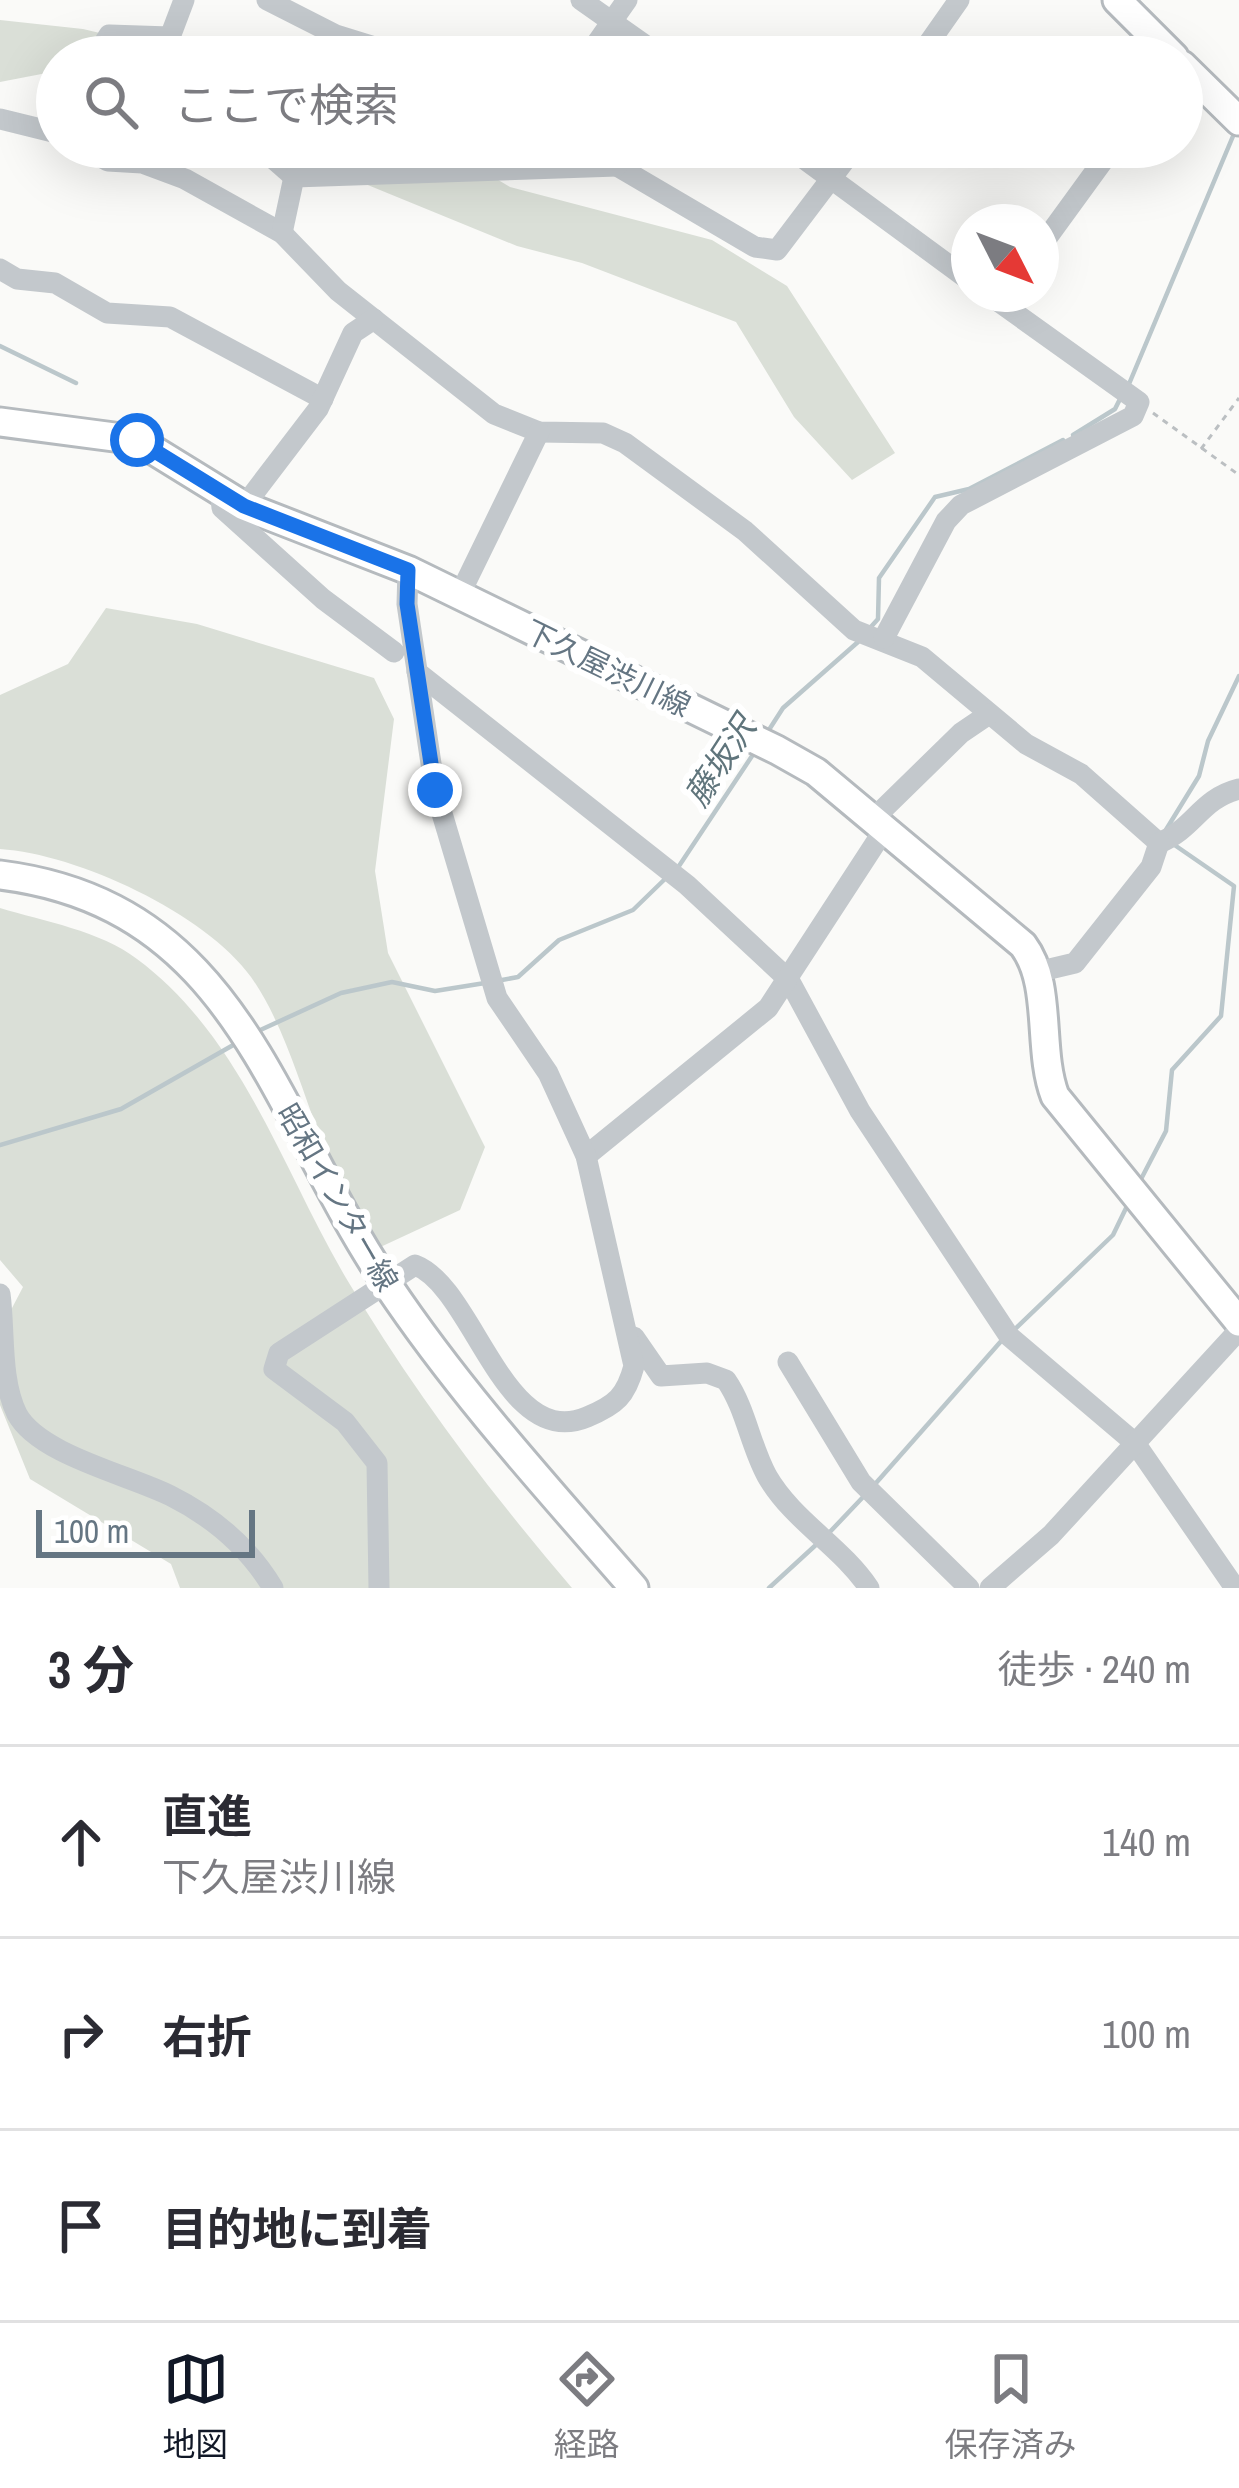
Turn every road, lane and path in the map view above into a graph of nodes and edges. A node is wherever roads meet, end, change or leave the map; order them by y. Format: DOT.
graph roads {
  1 [pos="184,0"];
  2 [pos="267,0"];
  3 [pos="581,0"];
  4 [pos="627,0"];
  5 [pos="959,0"];
  6 [pos="1117,0"];
  7 [pos="612,22"];
  8 [pos="171,36"];
  9 [pos="339,36"];
  10 [pos="602,36"];
  11 [pos="632,36"];
  12 [pos="934,36"];
  13 [pos="1153,36"];
  14 [pos="1203,86"];
  15 [pos="1230,112"];
  16 [pos="0,119"];
  17 [pos="36,128"];
  18 [pos="155,168"];
  19 [pos="284,168"];
  20 [pos="558,168"];
  21 [pos="620,168"];
  22 [pos="818,168"];
  23 [pos="839,168"];
  24 [pos="1097,168"];
  25 [pos="294,177"];
  26 [pos="832,178"];
  27 [pos="1059,221"];
  28 [pos="282,233"];
  29 [pos="951,267"];
  30 [pos="0,268"];
  31 [pos="1018,312"];
  32 [pos="374,319"];
  33 [pos="1239,398"];
  34 [pos="322,399"];
  35 [pos="1139,402"];
  36 [pos="0,422"];
  37 [pos="538,432"];
  38 [pos="1202,449"];
  39 [pos="1239,475"];
  40 [pos="232,497"];
  41 [pos="408,570"];
  42 [pos="460,594"];
  43 [pos="884,638"];
  44 [pos="394,652"];
  45 [pos="417,672"];
  46 [pos="988,714"];
  47 [pos="1239,789"];
  48 [pos="878,825"];
  49 [pos="1159,843"];
  50 [pos="4,876"];
  51 [pos="1037,972"];
  52 [pos="789,980"];
  53 [pos="586,1156"];
  54 [pos="385,1282"];
  55 [pos="0,1294"];
  56 [pos="1239,1326"];
  57 [pos="629,1329"];
  58 [pos="788,1362"];
  59 [pos="1136,1443"];
  60 [pos="274,1588"];
  61 [pos="379,1588"];
  62 [pos="634,1588"];
  63 [pos="869,1588"];
  64 [pos="969,1588"];
  65 [pos="991,1588"];
  66 [pos="1235,1588"];
  1 -- 8 [label="street"];
  2 -- 9 [label="street"];
  3 -- 7 [label="street"];
  4 -- 7 [label="street"];
  5 -- 12 [label="street"];
  6 -- 13 [label="main road"];
  7 -- 10 [label="street"];
  7 -- 11 [label="street"];
  14 -- 15 [label="main road"];
  16 -- 17 [label="street"];
  18 -- 28 [label="street"];
  19 -- 25 [label="street"];
  20 -- 25 [label="street"];
  21 -- 26 [label="street"];
  22 -- 26 [label="street"];
  23 -- 26 [label="street"];
  24 -- 27 [label="street"];
  25 -- 28 [label="street"];
  26 -- 29 [label="street"];
  28 -- 32 [label="street"];
  30 -- 34 [label="street"];
  31 -- 35 [label="street"];
  32 -- 34 [label="street"];
  32 -- 37 [label="street"];
  33 -- 38 [label="path"];
  34 -- 40 [label="street"];
  35 -- 38 [label="path"];
  35 -- 43 [label="street"];
  36 -- 40 [label="main road, 下久屋渋川線"];
  37 -- 42 [label="street"];
  37 -- 43 [label="street"];
  38 -- 39 [label="path"];
  40 -- 41 [label="main road, 下久屋渋川線"];
  40 -- 44 [label="street"];
  41 -- 42 [label="main road, 下久屋渋川線"];
  41 -- 45 [label="street"];
  42 -- 48 [label="main road, 下久屋渋川線"];
  43 -- 46 [label="street"];
  45 -- 52 [label="street"];
  45 -- 53 [label="street"];
  46 -- 48 [label="street"];
  46 -- 49 [label="street"];
  47 -- 49 [label="street"];
  48 -- 51 [label="main road, 下久屋渋川線"];
  48 -- 52 [label="street"];
  49 -- 51 [label="street"];
  50 -- 54 [label="main road, 昭和インター線"];
  51 -- 56 [label="main road"];
  52 -- 53 [label="street"];
  52 -- 59 [label="street"];
  53 -- 57 [label="street"];
  54 -- 57 [label="street"];
  54 -- 61 [label="street"];
  54 -- 62 [label="main road, 昭和インター線"];
  55 -- 60 [label="street"];
  56 -- 59 [label="street"];
  57 -- 63 [label="street"];
  58 -- 64 [label="street"];
  59 -- 65 [label="street"];
  59 -- 66 [label="street"];
}
